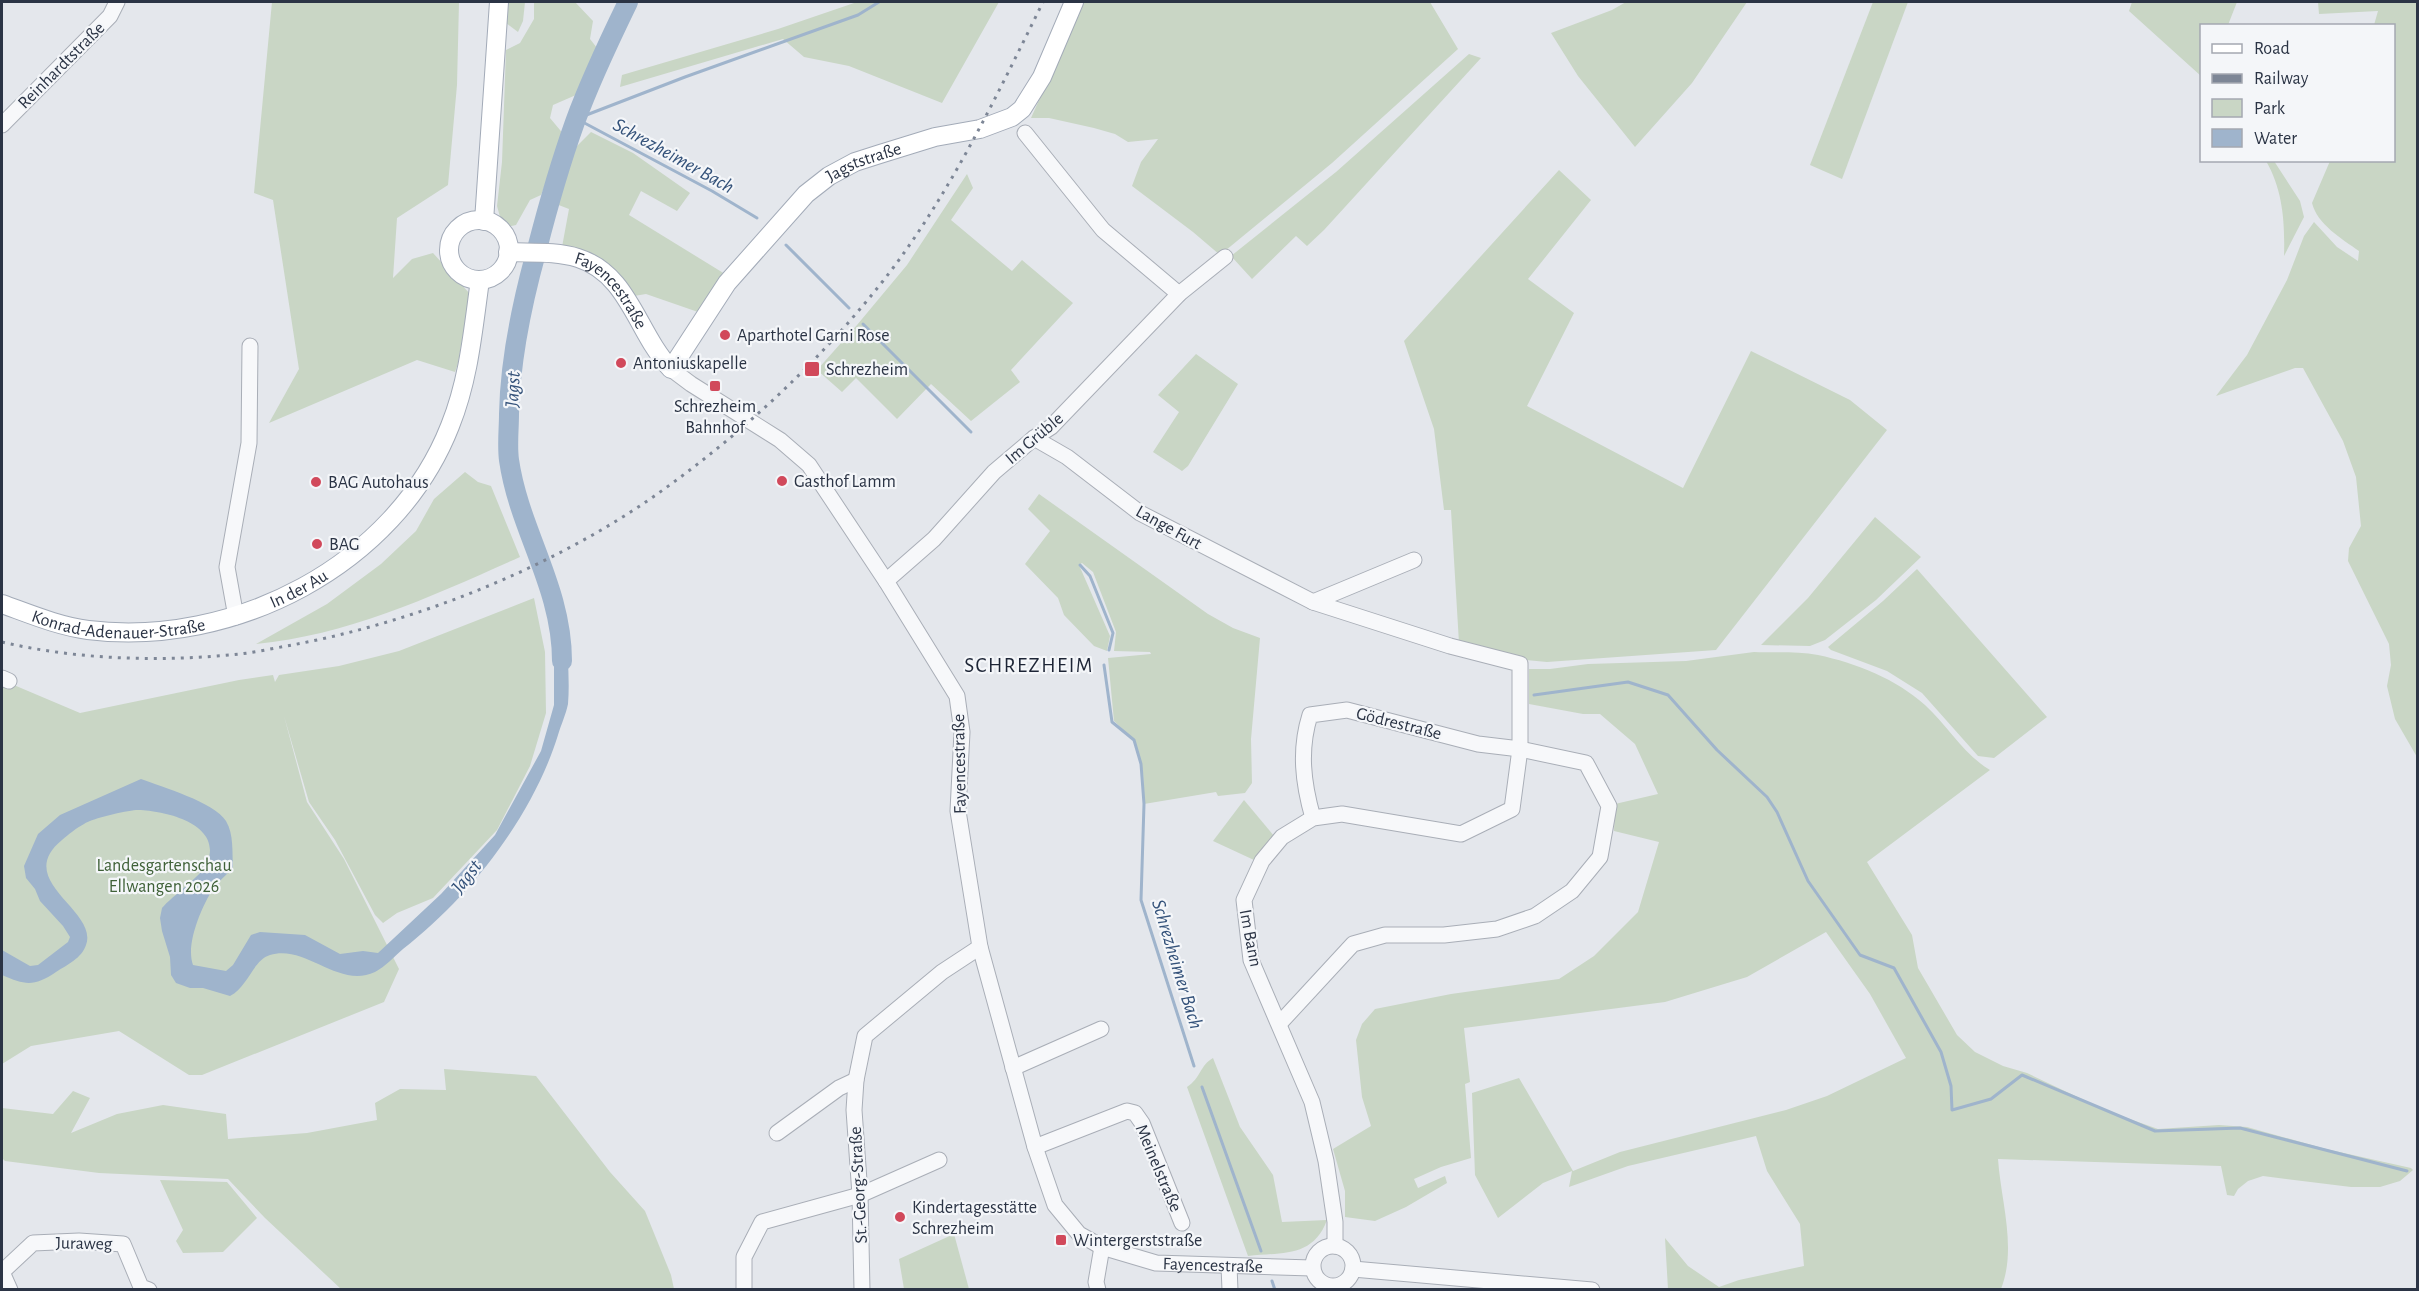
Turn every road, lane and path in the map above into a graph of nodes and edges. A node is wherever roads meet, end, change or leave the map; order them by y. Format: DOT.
graph roads {
  1 [pos="117,2"];
  2 [pos="499,2"];
  3 [pos="1074,2"];
  4 [pos="2,125"];
  5 [pos="1025,133"];
  6 [pos="484,221"];
  7 [pos="516,253"];
  8 [pos="1225,257"];
  9 [pos="480,280"];
  10 [pos="1179,294"];
  11 [pos="250,346"];
  12 [pos="671,369"];
  13 [pos="1034,438"];
  14 [pos="1414,560"];
  15 [pos="886,581"];
  16 [pos="1313,602"];
  17 [pos="2,604"];
  18 [pos="236,617"];
  19 [pos="1520,664"];
  20 [pos="1520,749"];
  21 [pos="1313,818"];
  22 [pos="980,947"];
  23 [pos="1280,1023"];
  24 [pos="1101,1029"];
  25 [pos="1013,1068"];
  26 [pos="856,1080"];
  27 [pos="777,1133"];
  28 [pos="1035,1147"];
  29 [pos="939,1160"];
  30 [pos="860,1195"];
  31 [pos="1182,1223"];
  32 [pos="1335,1246"];
  33 [pos="1102,1247"];
  34 [pos="1229,1266"];
  35 [pos="1312,1268"];
  36 [pos="1353,1269"];
  37 [pos="2,1272"];
  38 [pos="1094,1287"];
  39 [pos="10,1290"];
  40 [pos="149,1290"];
  41 [pos="744,1290"];
  42 [pos="862,1290"];
  43 [pos="1230,1290"];
  44 [pos="1592,1290"];
  1 -- 4 [label="street, Reinhardtstraße"];
  2 -- 6 [label="main road"];
  3 -- 12 [label="main road, Jagststraße"];
  5 -- 10 [label="street"];
  6 -- 7 [label="main road"];
  6 -- 9 [label="main road"];
  7 -- 9 [label="main road"];
  7 -- 12 [label="main road, Fayencestraße"];
  8 -- 10 [label="street, Im Grüble"];
  9 -- 18 [label="main road, In der Au"];
  10 -- 13 [label="street, Im Grüble"];
  11 -- 18 [label="street"];
  12 -- 15 [label="street, Fayencestraße"];
  13 -- 15 [label="street, Im Grüble"];
  13 -- 16 [label="street, Lange Furt"];
  14 -- 16 [label="street"];
  15 -- 22 [label="street, Fayencestraße"];
  16 -- 19 [label="street, Lange Furt"];
  17 -- 18 [label="main road, Konrad-Adenauer-Straße"];
  19 -- 20 [label="street, Im Bann"];
  20 -- 21 [label="street, Im Bann"];
  20 -- 21 [label="street, Gödrestraße"];
  20 -- 23 [label="street"];
  21 -- 23 [label="street, Im Bann"];
  22 -- 25 [label="street, Fayencestraße"];
  22 -- 26 [label="street, St.-Georg-Straße"];
  23 -- 32 [label="street, Im Bann"];
  24 -- 25 [label="street"];
  25 -- 28 [label="street, Fayencestraße"];
  26 -- 27 [label="street"];
  26 -- 30 [label="street, St.-Georg-Straße"];
  28 -- 31 [label="street, Meinelstraße"];
  28 -- 33 [label="street, Fayencestraße"];
  29 -- 30 [label="street"];
  30 -- 41 [label="street"];
  30 -- 42 [label="street, St.-Georg-Straße"];
  32 -- 35 [label="street"];
  32 -- 36 [label="street"];
  33 -- 34 [label="street, Fayencestraße"];
  33 -- 38 [label="street"];
  34 -- 35 [label="street, Fayencestraße"];
  34 -- 43 [label="street"];
  35 -- 36 [label="street"];
  36 -- 44 [label="street"];
  37 -- 39 [label="street"];
  37 -- 40 [label="street, Juraweg"];
}
